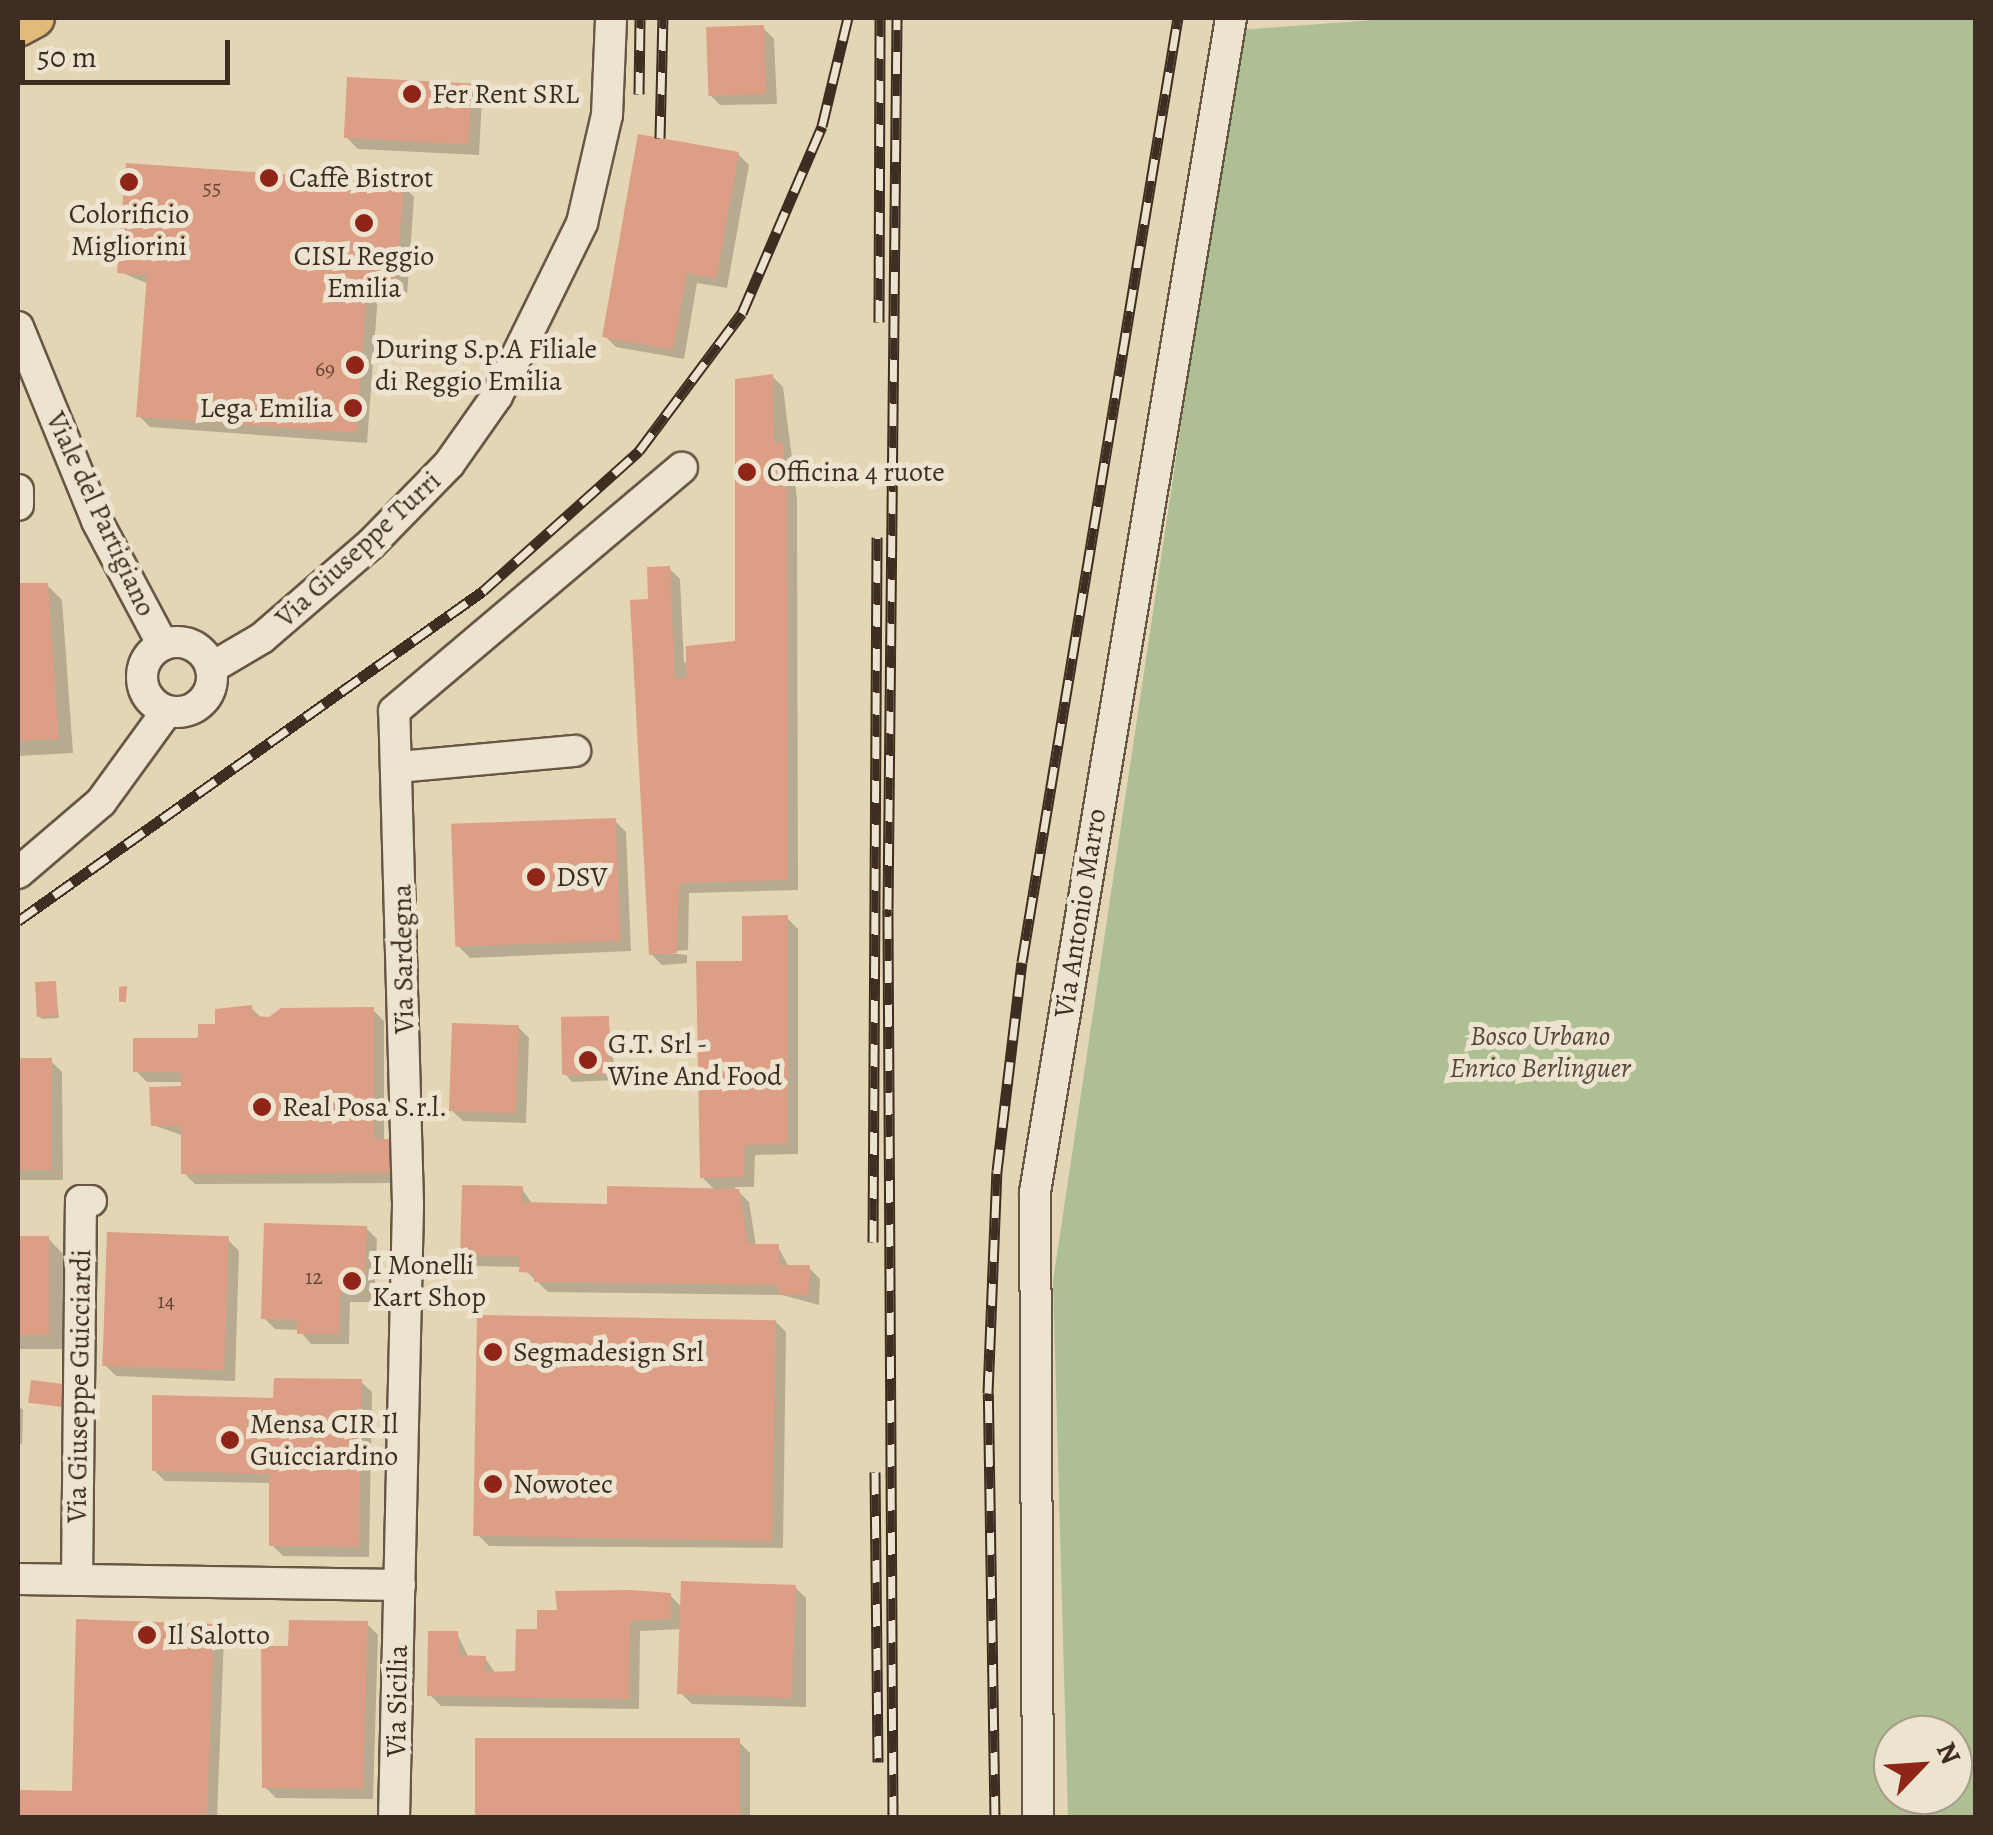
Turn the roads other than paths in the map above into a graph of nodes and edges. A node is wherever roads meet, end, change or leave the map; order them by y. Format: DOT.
graph roads {
  1 [pos="35,18"];
  2 [pos="611,18"];
  3 [pos="1231,18"];
  4 [pos="18,27"];
  5 [pos="18,327"];
  6 [pos="682,468"];
  7 [pos="18,490"];
  8 [pos="18,505"];
  9 [pos="163,645"];
  10 [pos="211,668"];
  11 [pos="167,711"];
  12 [pos="575,751"];
  13 [pos="398,767"];
  14 [pos="18,873"];
  15 [pos="90,1201"];
  16 [pos="18,1579"];
  17 [pos="77,1580"];
  18 [pos="400,1585"];
  19 [pos="394,1818"];
  20 [pos="1038,1818"];
  1 -- 4 [label="main road"];
  2 -- 10 [label="street, Via Giuseppe Turri"];
  3 -- 20 [label="street, Via Antonio Marro"];
  5 -- 9 [label="street, Viale del Partigiano"];
  6 -- 13 [label="street, Via Sardegna"];
  7 -- 8 [label="street"];
  9 -- 10 [label="street"];
  9 -- 11 [label="street"];
  10 -- 11 [label="street"];
  11 -- 14 [label="street"];
  12 -- 13 [label="street"];
  13 -- 18 [label="street, Via Sardegna"];
  15 -- 17 [label="street, Via Giuseppe Guicciardi"];
  16 -- 17 [label="street"];
  17 -- 18 [label="street"];
  18 -- 19 [label="street, Via Sicilia"];
}
